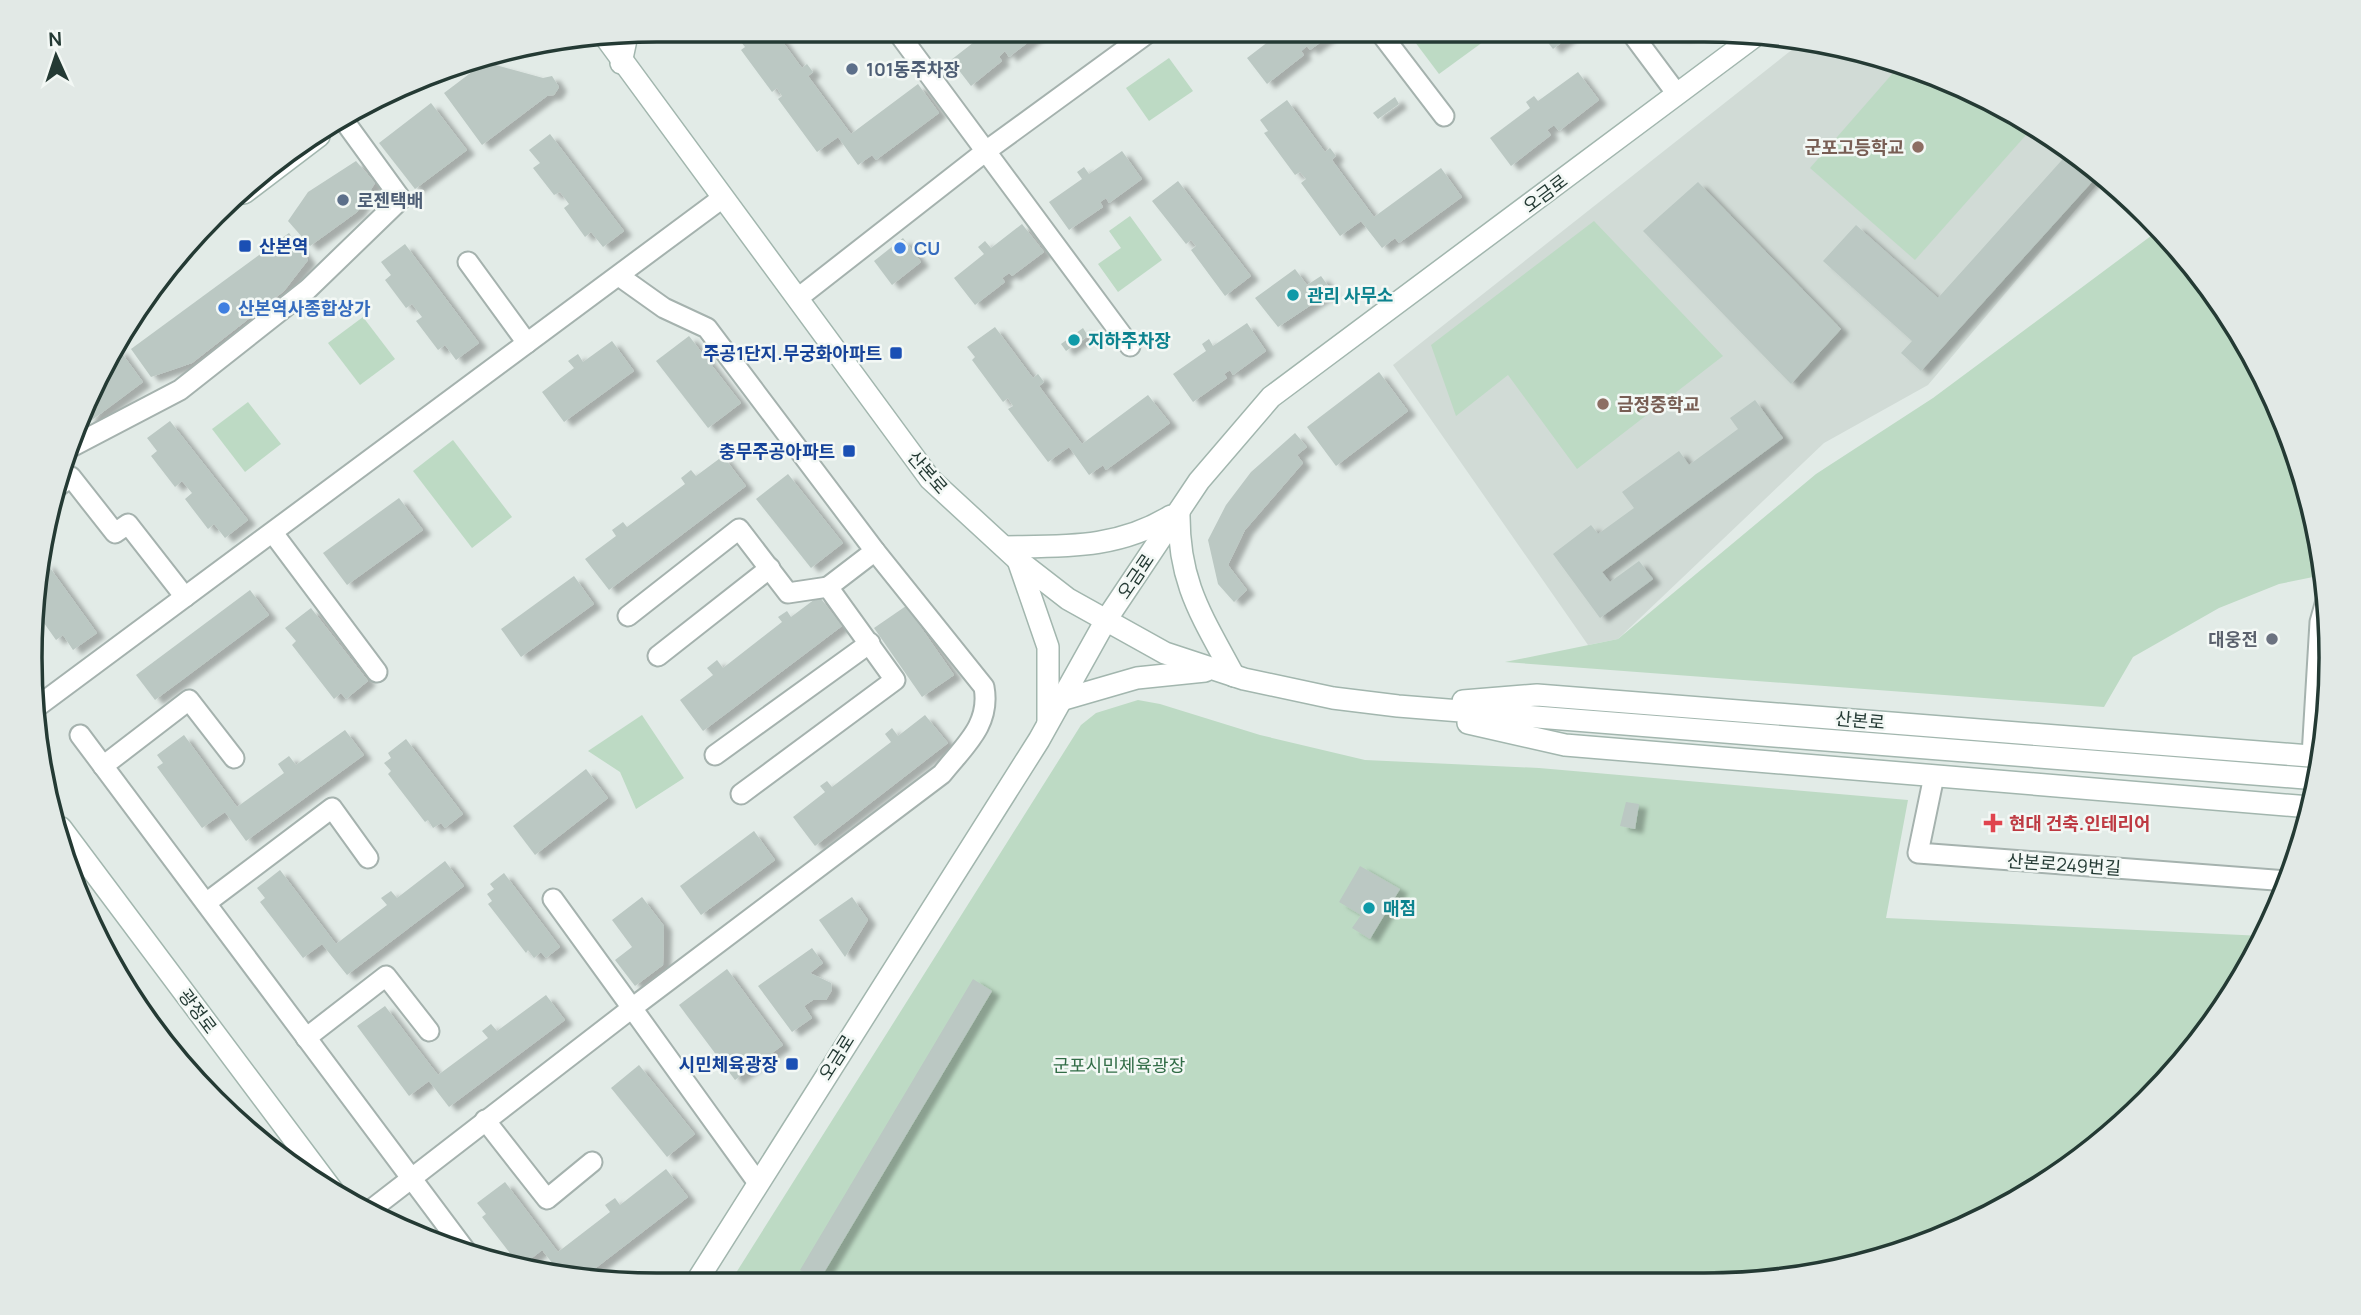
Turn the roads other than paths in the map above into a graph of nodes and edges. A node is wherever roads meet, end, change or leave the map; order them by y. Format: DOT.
graph roads {
  1 [pos="905,42"];
  2 [pos="1136,42"];
  3 [pos="1388,42"];
  4 [pos="1638,42"];
  5 [pos="625,43"];
  6 [pos="1745,43"];
  7 [pos="609,44"];
  8 [pos="621,63"];
  9 [pos="1677,94"];
  10 [pos="1444,116"];
  11 [pos="348,126"];
  12 [pos="986,152"];
  13 [pos="722,199"];
  14 [pos="468,262"];
  15 [pos="618,276"];
  16 [pos="798,298"];
  17 [pos="527,343"];
  18 [pos="1130,346"];
  19 [pos="82,441"];
  20 [pos="69,478"];
  21 [pos="1179,512"];
  22 [pos="273,533"];
  23 [pos="875,551"];
  24 [pos="1012,554"];
  25 [pos="769,568"];
  26 [pos="828,587"];
  27 [pos="185,597"];
  28 [pos="628,616"];
  29 [pos="1106,620"];
  30 [pos="870,643"];
  31 [pos="657,656"];
  32 [pos="377,672"];
  33 [pos="1224,673"];
  34 [pos="1061,701"];
  35 [pos="43,702"];
  36 [pos="1398,706"];
  37 [pos="1048,723"];
  38 [pos="80,735"];
  39 [pos="715,755"];
  40 [pos="2311,756"];
  41 [pos="234,758"];
  42 [pos="103,766"];
  43 [pos="1934,776"];
  44 [pos="2307,778"];
  45 [pos="741,794"];
  46 [pos="2300,806"];
  47 [pos="70,840"];
  48 [pos="368,859"];
  49 [pos="2277,880"];
  50 [pos="553,899"];
  51 [pos="206,903"];
  52 [pos="632,1009"];
  53 [pos="429,1031"];
  54 [pos="306,1038"];
  55 [pos="485,1120"];
  56 [pos="592,1162"];
  57 [pos="317,1169"];
  58 [pos="411,1178"];
  59 [pos="758,1183"];
  60 [pos="376,1205"];
  61 [pos="457,1239"];
  62 [pos="702,1273"];
  1 -- 12 [label="street"];
  2 -- 12 [label="street"];
  3 -- 10 [label="street"];
  4 -- 9 [label="street"];
  5 -- 8 [label="street"];
  6 -- 9 [label="street, 오금로"];
  7 -- 8 [label="street, 산본로"];
  8 -- 13 [label="street, 산본로"];
  9 -- 21 [label="street, 오금로"];
  11 -- 19 [label="street"];
  12 -- 16 [label="street"];
  12 -- 18 [label="street"];
  13 -- 15 [label="street"];
  13 -- 16 [label="street, 산본로"];
  14 -- 17 [label="street"];
  15 -- 17 [label="street"];
  15 -- 23 [label="street"];
  16 -- 24 [label="street, 산본로"];
  17 -- 22 [label="street"];
  20 -- 27 [label="street"];
  21 -- 24 [label="street"];
  21 -- 29 [label="street, 오금로"];
  21 -- 33 [label="street"];
  22 -- 27 [label="street"];
  22 -- 32 [label="street"];
  23 -- 26 [label="street"];
  23 -- 52 [label="street"];
  24 -- 29 [label="street, 산본로"];
  24 -- 37 [label="street"];
  25 -- 26 [label="street"];
  25 -- 28 [label="street"];
  25 -- 31 [label="street"];
  26 -- 30 [label="street"];
  27 -- 35 [label="street"];
  29 -- 33 [label="street, 산본로"];
  29 -- 34 [label="street, 오금로"];
  30 -- 39 [label="street"];
  30 -- 45 [label="street"];
  33 -- 34 [label="street"];
  33 -- 36 [label="street, 산본로"];
  34 -- 37 [label="street, 오금로"];
  36 -- 40 [label="street, 산본로"];
  36 -- 43 [label="street, 산본로"];
  36 -- 44 [label="street, 산본로"];
  37 -- 59 [label="street, 오금로"];
  38 -- 42 [label="street"];
  41 -- 42 [label="street"];
  42 -- 51 [label="street"];
  43 -- 46 [label="street, 산본로"];
  43 -- 49 [label="street, 산본로249번길"];
  47 -- 57 [label="street, 광정로"];
  48 -- 51 [label="street"];
  50 -- 52 [label="street"];
  51 -- 54 [label="street"];
  52 -- 55 [label="street"];
  52 -- 59 [label="street"];
  53 -- 54 [label="street"];
  54 -- 58 [label="street"];
  55 -- 56 [label="street"];
  55 -- 58 [label="street"];
  58 -- 60 [label="street"];
  58 -- 61 [label="street"];
  59 -- 62 [label="street, 오금로"];
}
